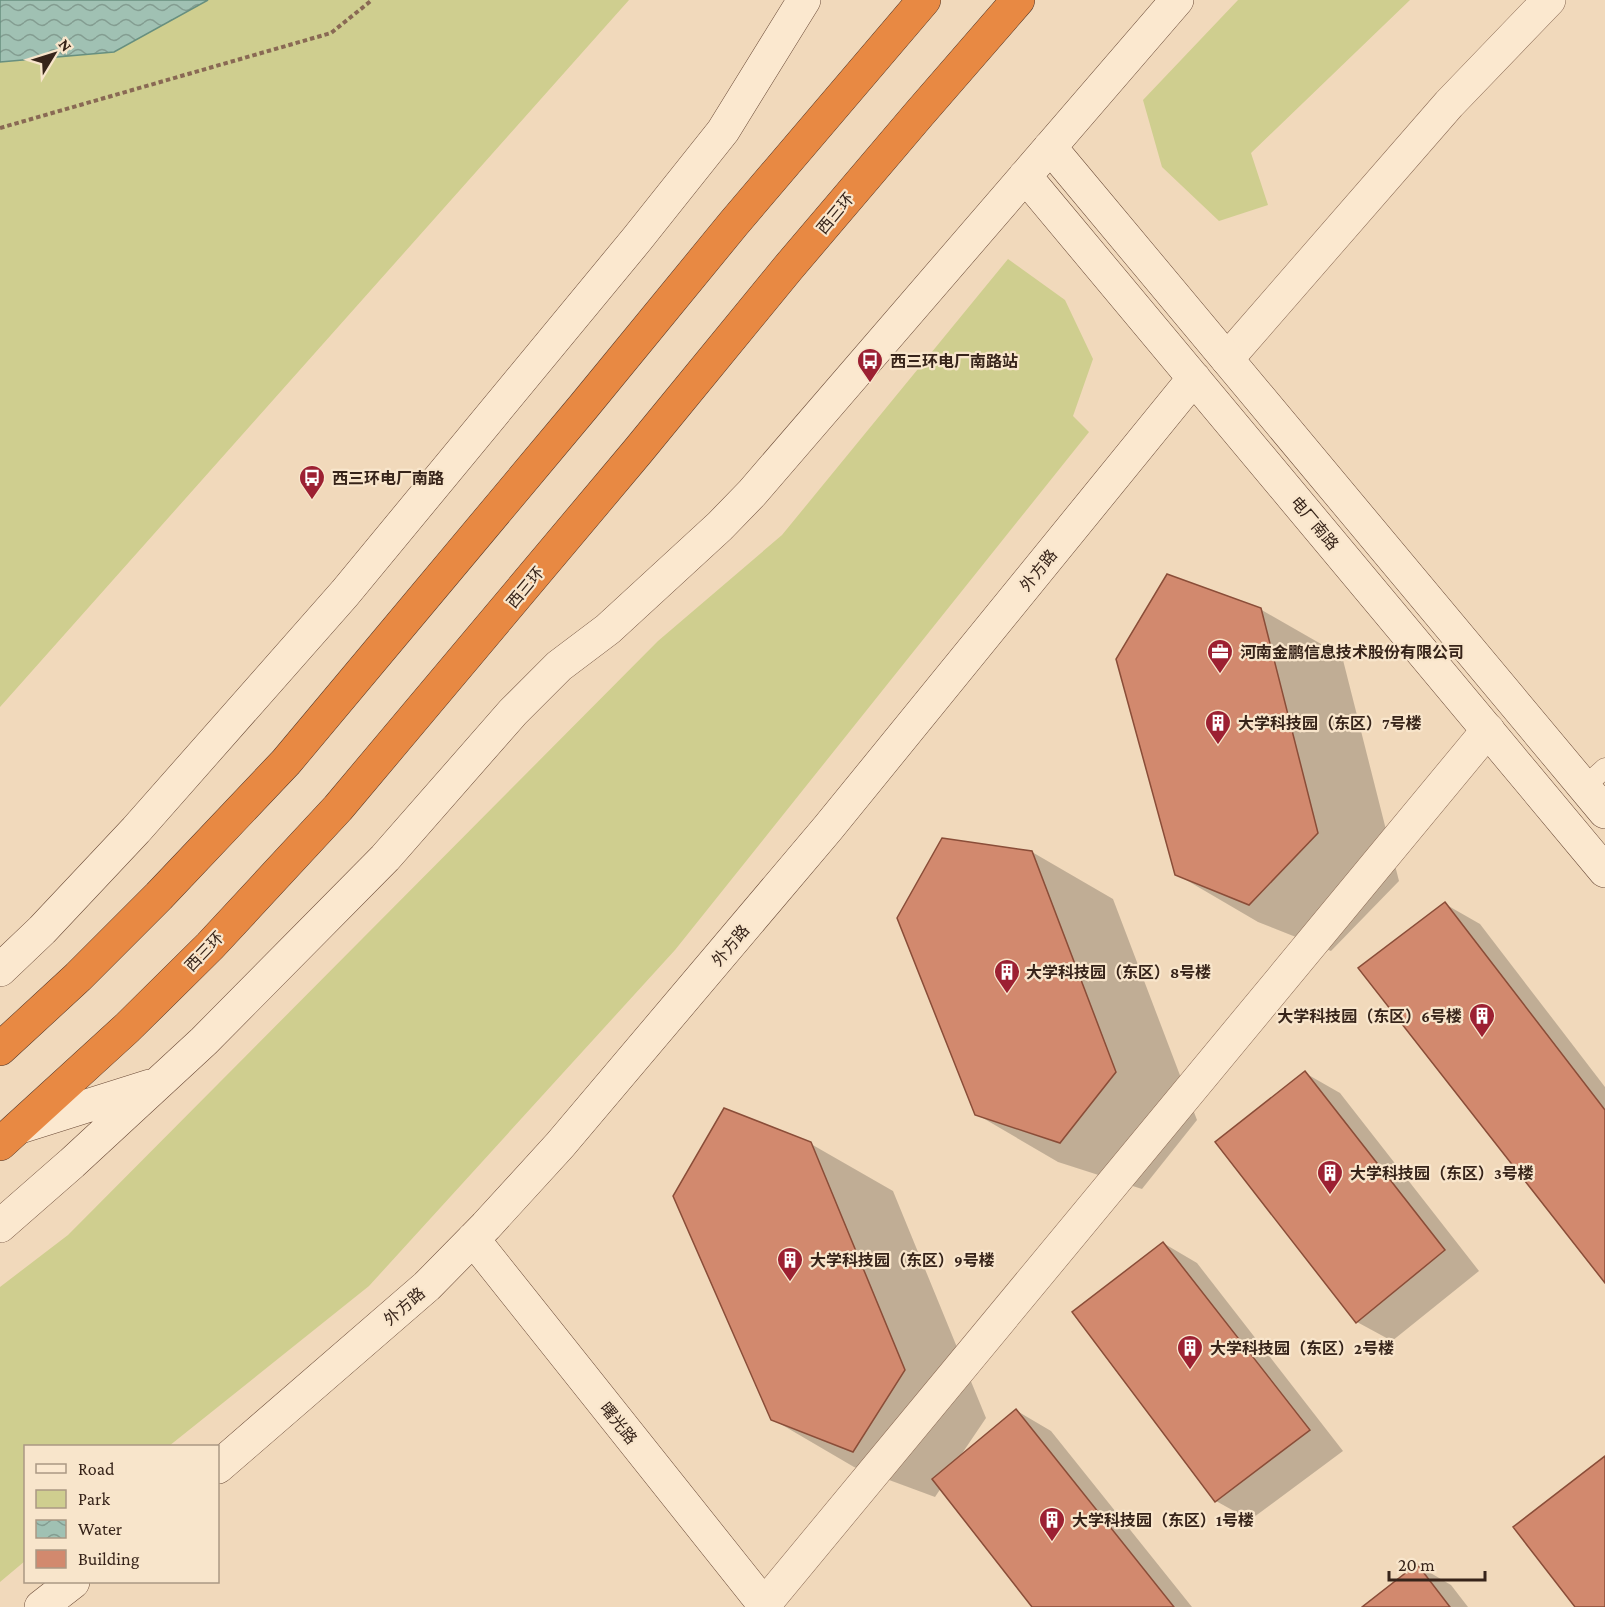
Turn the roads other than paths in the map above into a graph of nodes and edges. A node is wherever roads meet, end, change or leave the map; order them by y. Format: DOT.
graph roads {
  1 [pos="804,0"];
  2 [pos="924,0"];
  3 [pos="1018,0"];
  4 [pos="1177,0"];
  5 [pos="1549,0"];
  6 [pos="1050,147"];
  7 [pos="1025,176"];
  8 [pos="1227,359"];
  9 [pos="1194,378"];
  10 [pos="1488,730"];
  11 [pos="1594,778"];
  12 [pos="1605,812"];
  13 [pos="1605,871"];
  14 [pos="0,970"];
  15 [pos="0,1049"];
  16 [pos="159,1083"];
  17 [pos="10,1136"];
  18 [pos="0,1226"];
  19 [pos="473,1239"];
  20 [pos="219,1466"];
  21 [pos="71,1583"];
  22 [pos="765,1606"];
  23 [pos="41,1607"];
  1 -- 14 [label="street"];
  2 -- 15 [label="highway"];
  3 -- 17 [label="highway, 西三环"];
  4 -- 6 [label="street"];
  5 -- 8 [label="street"];
  6 -- 7 [label="street"];
  6 -- 8 [label="street"];
  7 -- 9 [label="street, 电厂南路"];
  7 -- 16 [label="street"];
  8 -- 11 [label="street"];
  9 -- 10 [label="street, 电厂南路"];
  9 -- 19 [label="street, 外方路"];
  10 -- 13 [label="street, 电厂南路"];
  10 -- 22 [label="street"];
  11 -- 12 [label="street"];
  16 -- 17 [label="street"];
  16 -- 18 [label="street"];
  19 -- 20 [label="street, 外方路"];
  19 -- 22 [label="street, 曙光路"];
  21 -- 23 [label="street"];
}
